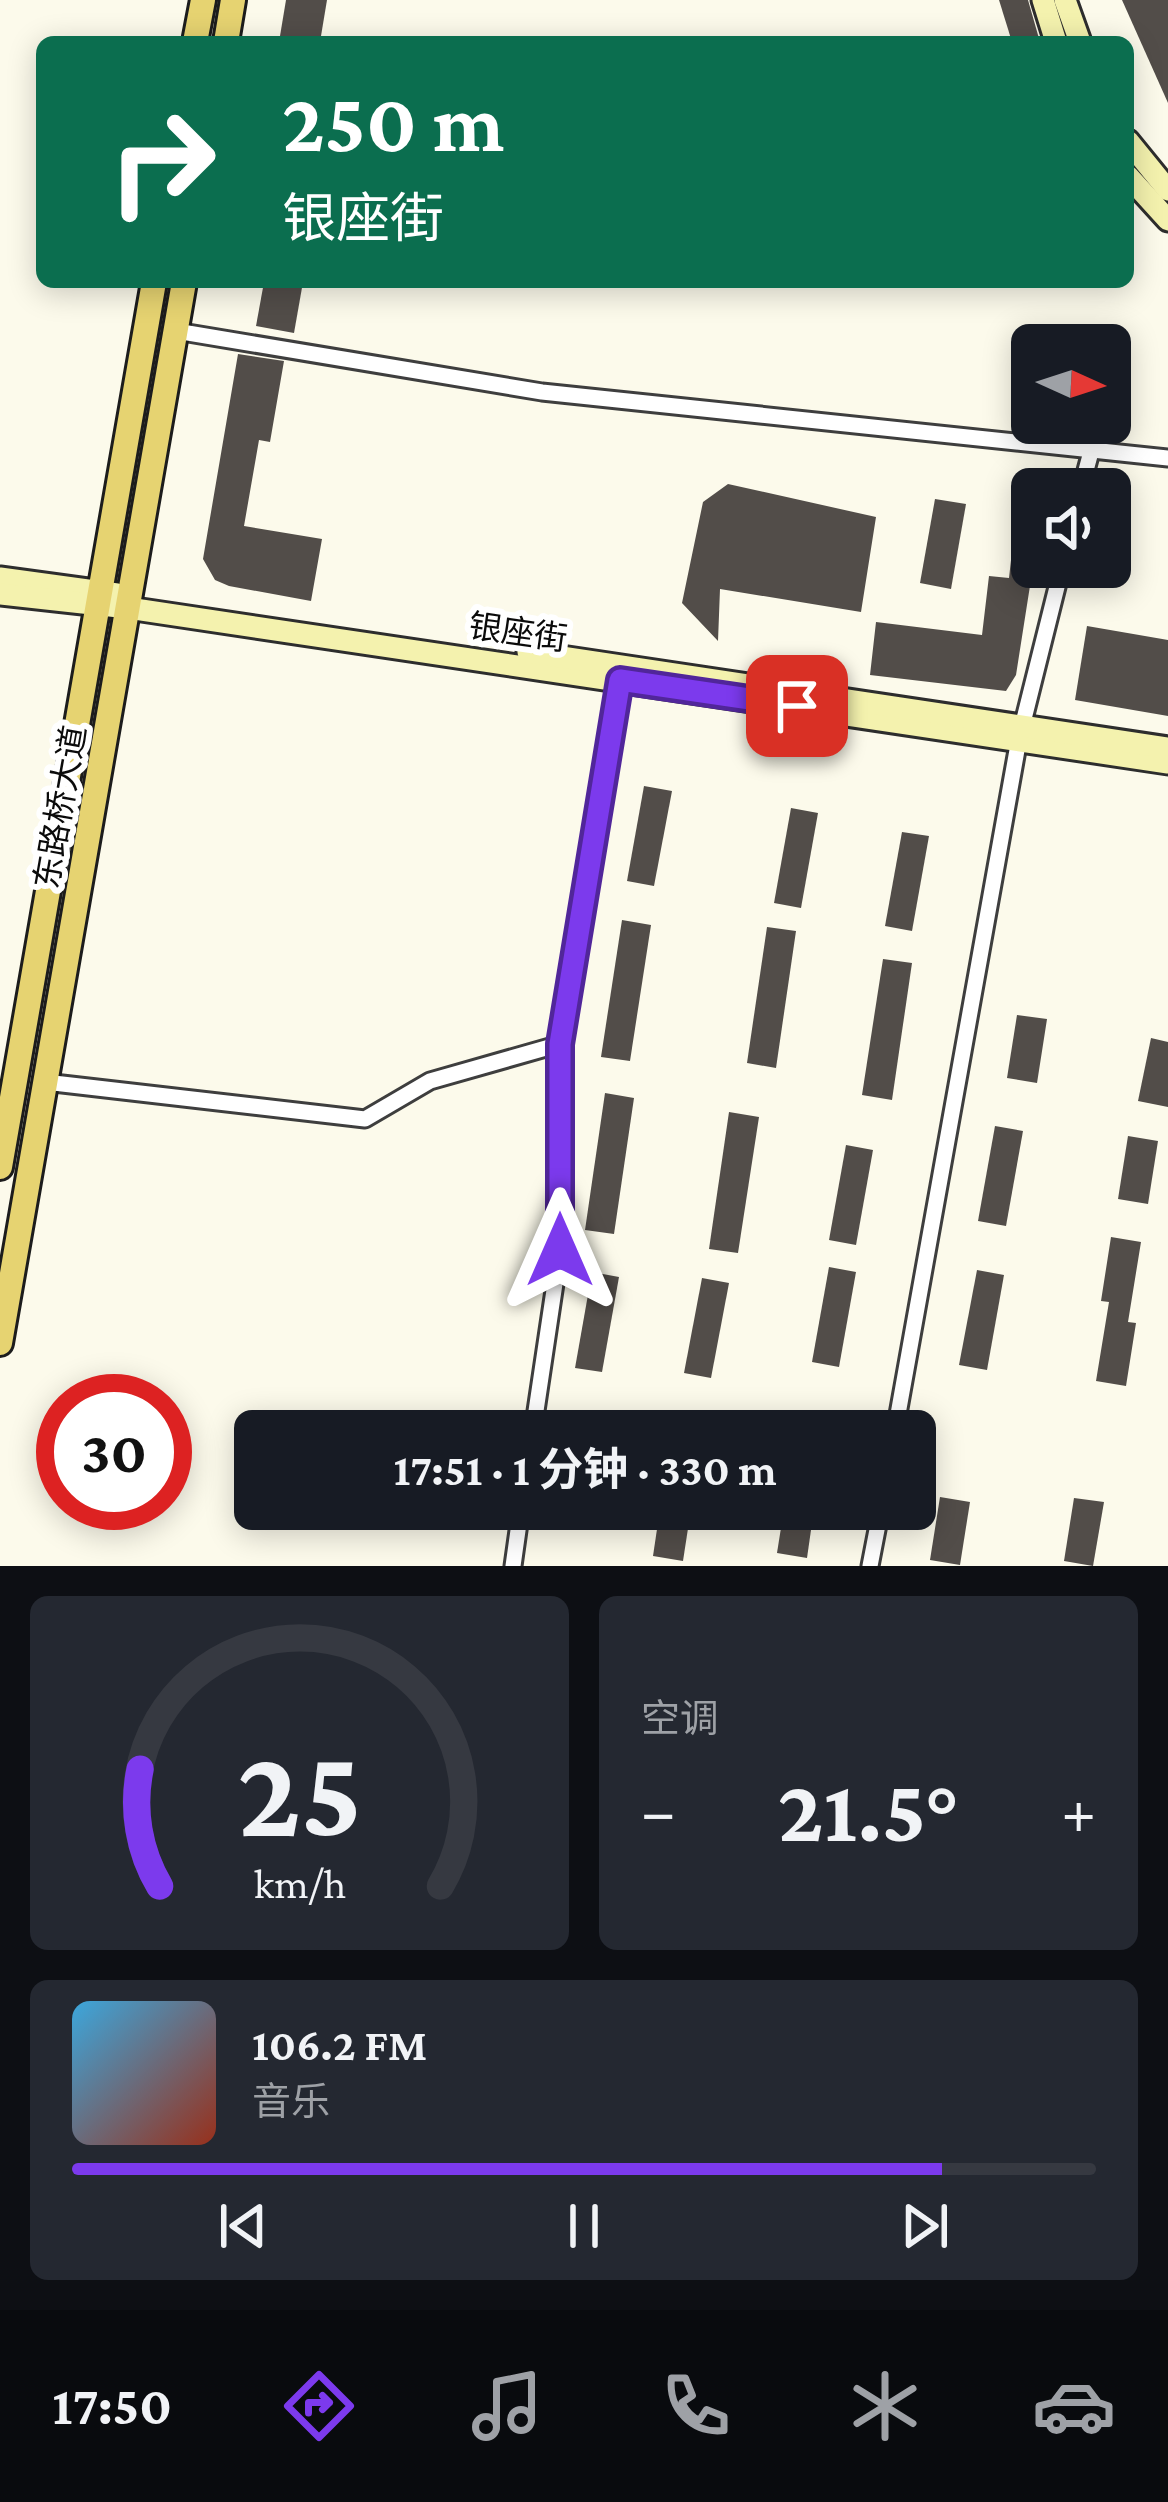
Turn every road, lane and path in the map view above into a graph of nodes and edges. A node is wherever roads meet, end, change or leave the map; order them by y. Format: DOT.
graph roads {
  1 [pos="202,0"];
  2 [pos="233,0"];
  3 [pos="1043,0"];
  4 [pos="1065,0"];
  5 [pos="196,36"];
  6 [pos="227,36"];
  7 [pos="1054,36"];
  8 [pos="1078,36"];
  9 [pos="1134,148"];
  10 [pos="1134,183"];
  11 [pos="1168,190"];
  12 [pos="1168,220"];
  13 [pos="153,288"];
  14 [pos="183,288"];
  15 [pos="176,331"];
  16 [pos="1092,448"];
  17 [pos="1168,458"];
  18 [pos="1087,468"];
  19 [pos="0,578"];
  20 [pos="1057,588"];
  21 [pos="0,594"];
  22 [pos="99,599"];
  23 [pos="129,602"];
  24 [pos="620,680"];
  25 [pos="1020,731"];
  26 [pos="1168,748"];
  27 [pos="1168,763"];
  28 [pos="560,1044"];
  29 [pos="45,1082"];
  30 [pos="0,1167"];
  31 [pos="0,1343"];
  32 [pos="536,1410"];
  33 [pos="899,1410"];
  34 [pos="518,1530"];
  35 [pos="876,1530"];
  36 [pos="513,1566"];
  37 [pos="870,1566"];
  1 -- 5 [label="main road"];
  2 -- 6 [label="main road"];
  3 -- 7 [label="main road"];
  4 -- 8 [label="main road"];
  9 -- 11 [label="main road"];
  10 -- 12 [label="main road"];
  13 -- 22 [label="main road, 东路桥大道"];
  14 -- 15 [label="main road, 东路桥大道"];
  15 -- 16 [label="street"];
  15 -- 23 [label="main road, 东路桥大道"];
  16 -- 17 [label="street"];
  16 -- 18 [label="street"];
  19 -- 22 [label="main road"];
  20 -- 25 [label="street"];
  21 -- 22 [label="main road, 银座街"];
  22 -- 23 [label="main road, 银座街"];
  22 -- 30 [label="main road, 东路桥大道"];
  23 -- 24 [label="main road, 银座街"];
  23 -- 25 [label="main road"];
  23 -- 29 [label="main road, 东路桥大道"];
  24 -- 25 [label="main road, 银座街"];
  24 -- 28 [label="street"];
  25 -- 26 [label="main road"];
  25 -- 27 [label="main road, 银座街"];
  25 -- 33 [label="street"];
  28 -- 29 [label="street"];
  28 -- 32 [label="street"];
  29 -- 31 [label="main road, 东路桥大道"];
  34 -- 36 [label="street"];
  35 -- 37 [label="street"];
}
